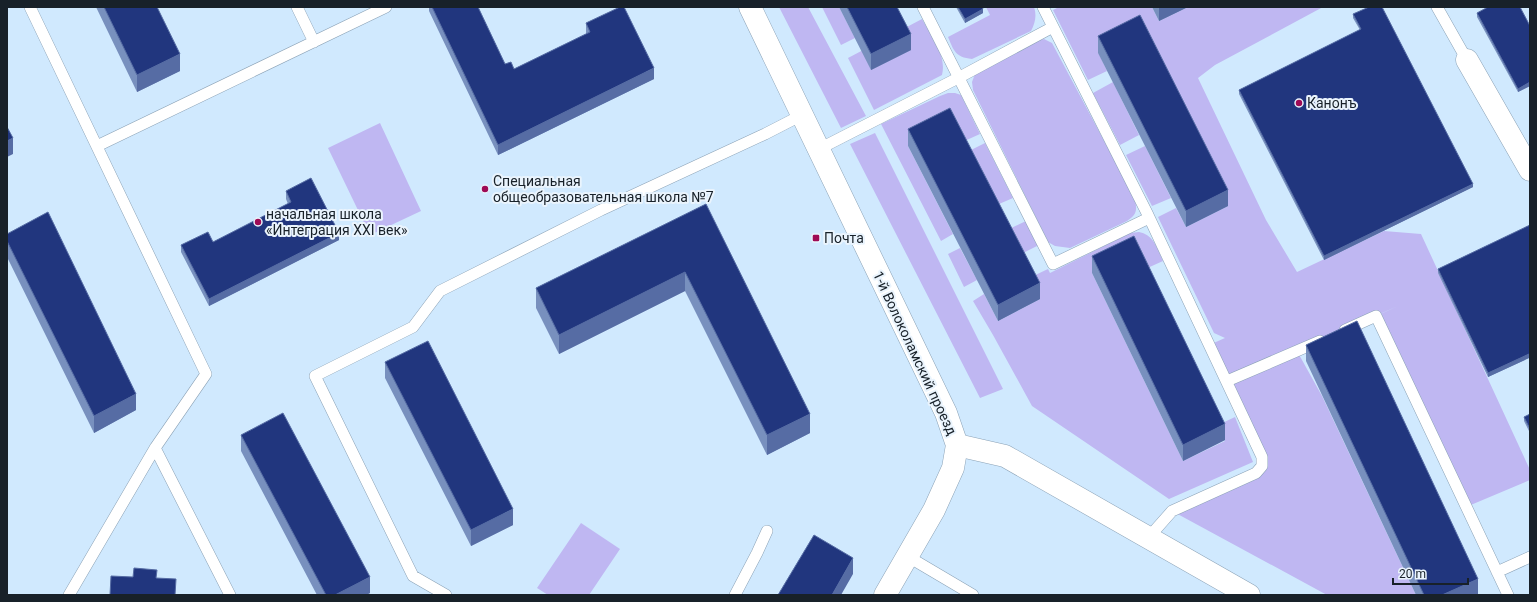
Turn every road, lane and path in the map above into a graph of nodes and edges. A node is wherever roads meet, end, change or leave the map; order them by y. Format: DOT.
graph roads {
  1 [pos="30,7"];
  2 [pos="297,7"];
  3 [pos="386,7"];
  4 [pos="750,7"];
  5 [pos="923,7"];
  6 [pos="1043,7"];
  7 [pos="1437,7"];
  8 [pos="1053,27"];
  9 [pos="314,42"];
  10 [pos="1466,60"];
  11 [pos="958,78"];
  12 [pos="802,115"];
  13 [pos="96,146"];
  14 [pos="819,149"];
  15 [pos="1530,170"];
  16 [pos="1149,218"];
  17 [pos="1227,381"];
  18 [pos="957,445"];
  19 [pos="155,448"];
  20 [pos="767,531"];
  21 [pos="1149,537"];
  22 [pos="907,556"];
  23 [pos="1530,557"];
  24 [pos="1497,572"];
  25 [pos="69,595"];
  26 [pos="230,595"];
  27 [pos="446,595"];
  28 [pos="735,595"];
  29 [pos="885,595"];
  30 [pos="974,595"];
  31 [pos="1249,595"];
  32 [pos="1508,595"];
  1 -- 13 [label="lane"];
  2 -- 9 [label="lane"];
  3 -- 9 [label="lane"];
  4 -- 12 [label="street, 1-й Волоколамский проезд"];
  5 -- 11 [label="lane"];
  6 -- 8 [label="lane"];
  7 -- 10 [label="lane"];
  8 -- 11 [label="lane"];
  8 -- 16 [label="lane"];
  9 -- 13 [label="lane"];
  10 -- 15 [label="street"];
  11 -- 14 [label="lane"];
  11 -- 16 [label="lane"];
  12 -- 14 [label="street, 1-й Волоколамский проезд"];
  12 -- 27 [label="lane"];
  13 -- 19 [label="lane"];
  14 -- 18 [label="street, 1-й Волоколамский проезд"];
  16 -- 17 [label="lane"];
  17 -- 21 [label="lane"];
  17 -- 24 [label="lane"];
  18 -- 21 [label="street, 1-й Волоколамский проезд"];
  18 -- 22 [label="street"];
  19 -- 25 [label="lane"];
  19 -- 26 [label="lane"];
  20 -- 28 [label="lane"];
  21 -- 31 [label="street, 1-й Волоколамский проезд"];
  22 -- 29 [label="street"];
  22 -- 30 [label="lane"];
  23 -- 24 [label="lane"];
  24 -- 32 [label="lane"];
}
